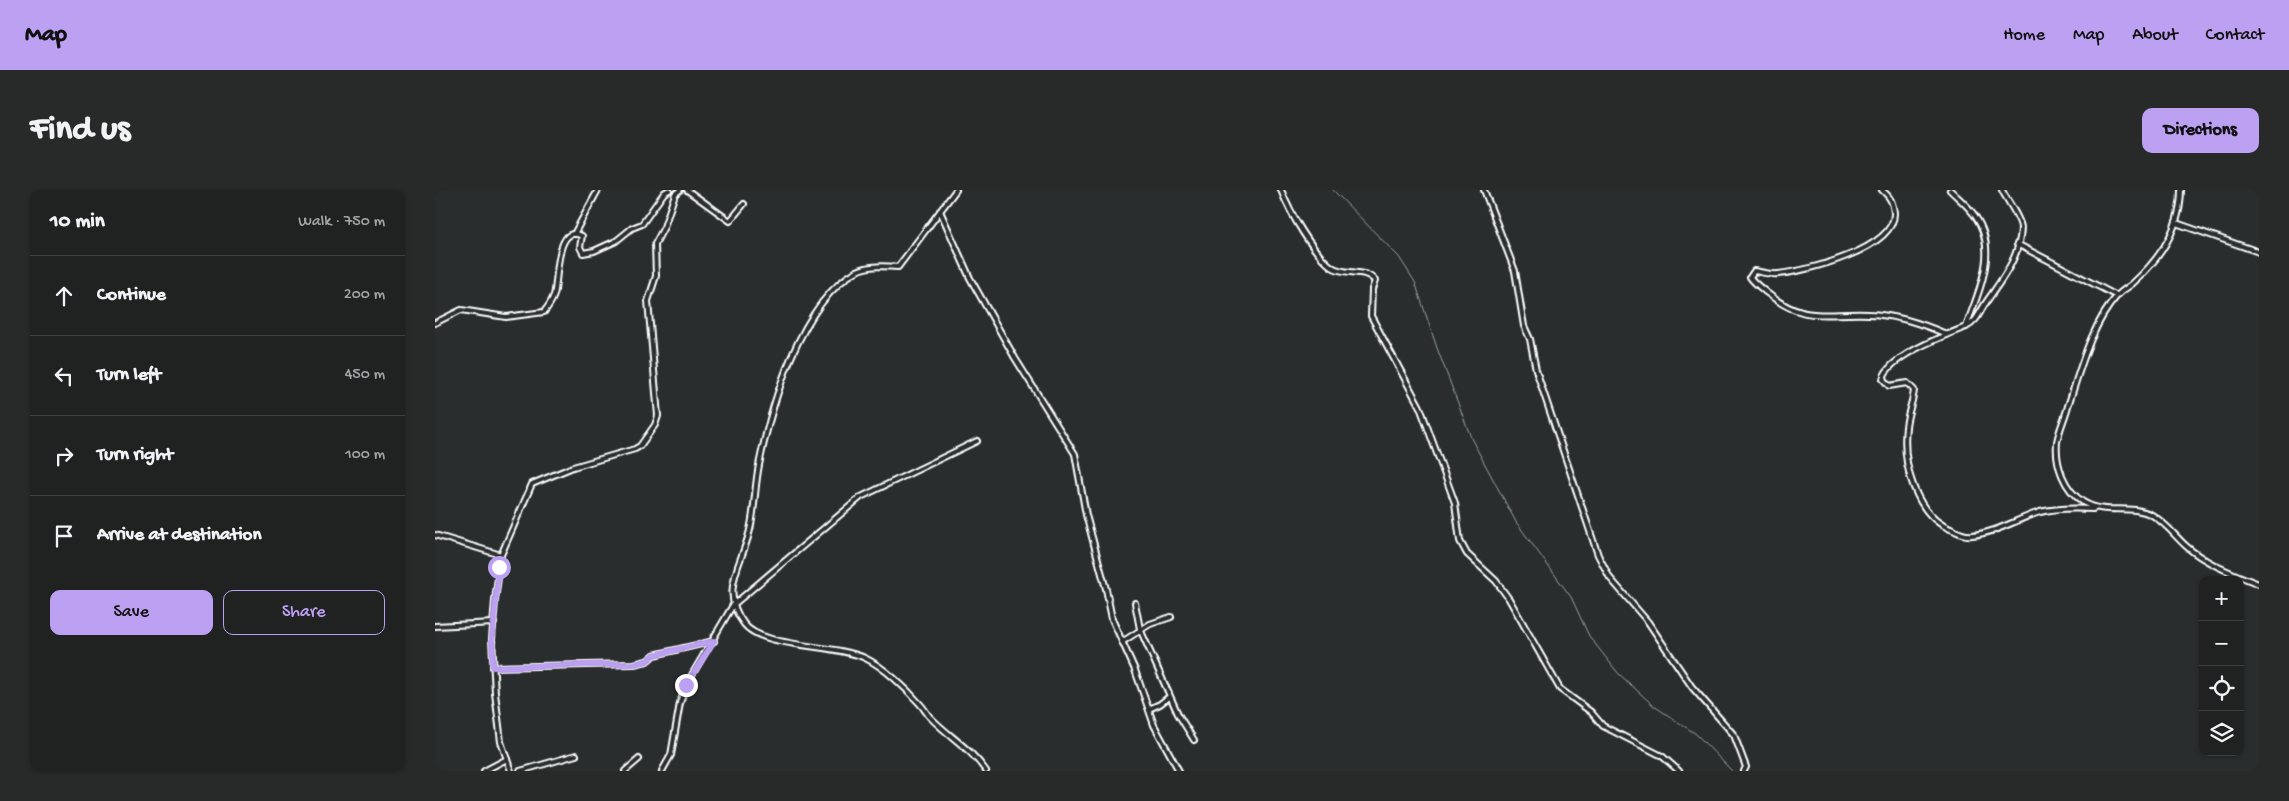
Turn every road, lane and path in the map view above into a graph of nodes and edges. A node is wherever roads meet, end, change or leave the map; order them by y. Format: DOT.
graph roads {
  1 [pos="598,190"];
  2 [pos="669,190"];
  3 [pos="680,190"];
  4 [pos="687,190"];
  5 [pos="956,190"];
  6 [pos="1281,190"];
  7 [pos="1484,190"];
  8 [pos="1882,190"];
  9 [pos="1950,190"];
  10 [pos="2002,190"];
  11 [pos="2181,190"];
  12 [pos="745,204"];
  13 [pos="940,211"];
  14 [pos="2176,223"];
  15 [pos="574,234"];
  16 [pos="2017,244"];
  17 [pos="2259,252"];
  18 [pos="2117,296"];
  19 [pos="435,323"];
  20 [pos="1966,327"];
  21 [pos="1947,335"];
  22 [pos="977,441"];
  23 [pos="2093,508"];
  24 [pos="435,535"];
  25 [pos="501,555"];
  26 [pos="2259,584"];
  27 [pos="1135,603"];
  28 [pos="733,605"];
  29 [pos="1171,617"];
  30 [pos="494,623"];
  31 [pos="435,626"];
  32 [pos="1140,629"];
  33 [pos="714,641"];
  34 [pos="1122,642"];
  35 [pos="493,667"];
  36 [pos="1169,697"];
  37 [pos="1149,709"];
  38 [pos="1194,740"];
  39 [pos="576,755"];
  40 [pos="639,759"];
  41 [pos="507,760"];
  42 [pos="484,771"];
  43 [pos="511,771"];
  44 [pos="520,771"];
  45 [pos="625,771"];
  46 [pos="663,771"];
  47 [pos="986,771"];
  48 [pos="1179,771"];
  49 [pos="1679,771"];
  50 [pos="1744,771"];
  1 -- 15 [label="street"];
  2 -- 15 [label="street"];
  3 -- 25 [label="street"];
  4 -- 12 [label="street"];
  5 -- 13 [label="street"];
  6 -- 49 [label="street"];
  7 -- 50 [label="street"];
  8 -- 21 [label="street"];
  9 -- 20 [label="street"];
  10 -- 16 [label="street"];
  11 -- 14 [label="street"];
  13 -- 28 [label="street"];
  13 -- 34 [label="street"];
  14 -- 17 [label="street"];
  14 -- 18 [label="street"];
  15 -- 19 [label="street"];
  16 -- 18 [label="street"];
  16 -- 20 [label="street"];
  18 -- 23 [label="street"];
  20 -- 21 [label="street"];
  21 -- 23 [label="street"];
  22 -- 28 [label="street"];
  23 -- 26 [label="street"];
  24 -- 25 [label="street"];
  25 -- 30 [label="street"];
  27 -- 32 [label="street"];
  28 -- 33 [label="street"];
  28 -- 47 [label="street"];
  29 -- 32 [label="street"];
  30 -- 31 [label="street"];
  30 -- 35 [label="street"];
  32 -- 34 [label="street"];
  32 -- 36 [label="street"];
  33 -- 35 [label="street"];
  33 -- 46 [label="street"];
  34 -- 37 [label="street"];
  35 -- 41 [label="street"];
  36 -- 37 [label="street"];
  36 -- 38 [label="street"];
  37 -- 48 [label="street"];
  39 -- 44 [label="street"];
  40 -- 45 [label="street"];
  41 -- 42 [label="street"];
  41 -- 43 [label="street"];
}
